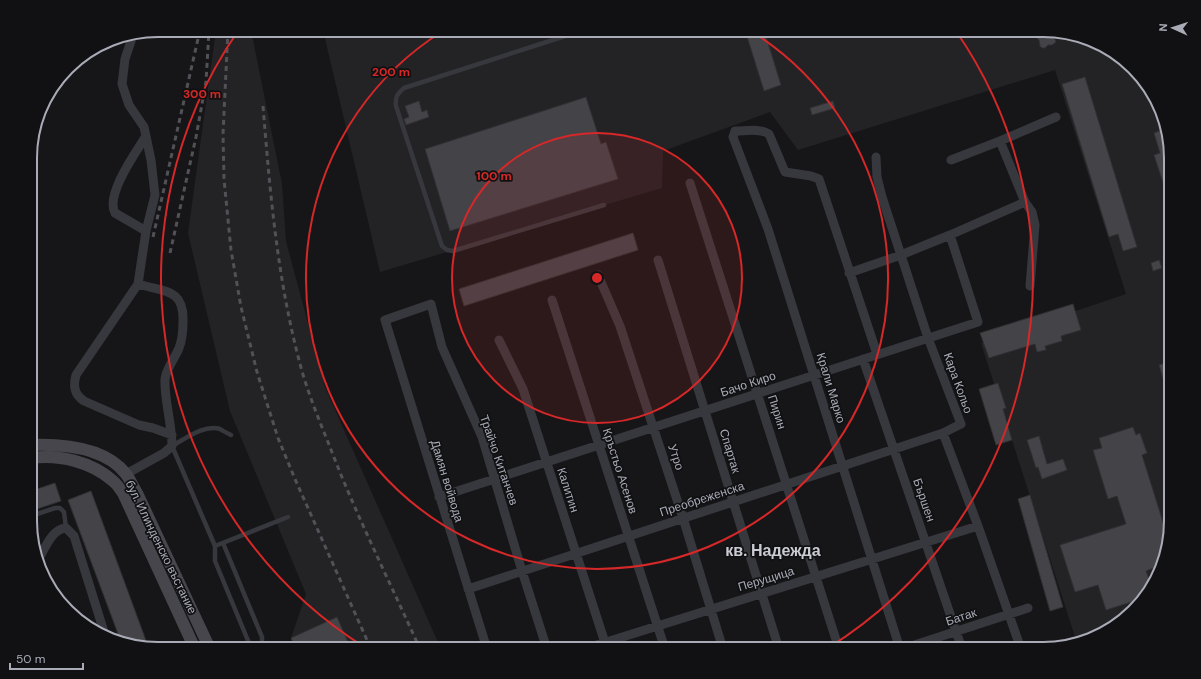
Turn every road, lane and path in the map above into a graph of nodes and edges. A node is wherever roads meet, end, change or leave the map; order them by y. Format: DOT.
graph roads {
  1 [pos="562,37"];
  2 [pos="131,40"];
  3 [pos="1056,117"];
  4 [pos="146,136"];
  5 [pos="1000,141"];
  6 [pos="876,157"];
  7 [pos="951,160"];
  8 [pos="690,183"];
  9 [pos="1025,202"];
  10 [pos="604,206"];
  11 [pos="146,231"];
  12 [pos="950,235"];
  13 [pos="901,255"];
  14 [pos="658,260"];
  15 [pos="849,272"];
  16 [pos="598,275"];
  17 [pos="138,284"];
  18 [pos="1030,286"];
  19 [pos="552,300"];
  20 [pos="385,320"];
  21 [pos="928,338"];
  22 [pos="499,340"];
  23 [pos="877,354"];
  24 [pos="863,359"];
  25 [pos="814,375"];
  26 [pos="758,393"];
  27 [pos="705,410"];
  28 [pos="654,427"];
  29 [pos="943,433"];
  30 [pos="172,435"];
  31 [pos="231,435"];
  32 [pos="37,445"];
  33 [pos="598,445"];
  34 [pos="172,446"];
  35 [pos="894,449"];
  36 [pos="37,458"];
  37 [pos="546,462"];
  38 [pos="843,466"];
  39 [pos="126,474"];
  40 [pos="494,479"];
  41 [pos="787,484"];
  42 [pos="440,497"];
  43 [pos="733,502"];
  44 [pos="37,514"];
  45 [pos="288,517"];
  46 [pos="683,518"];
  47 [pos="978,526"];
  48 [pos="66,528"];
  49 [pos="628,536"];
  50 [pos="925,542"];
  51 [pos="223,543"];
  52 [pos="215,546"];
  53 [pos="575,553"];
  54 [pos="41,554"];
  55 [pos="872,559"];
  56 [pos="522,571"];
  57 [pos="816,576"];
  58 [pos="468,589"];
  59 [pos="762,593"];
  60 [pos="1028,608"];
  61 [pos="710,609"];
  62 [pos="1009,614"];
  63 [pos="657,626"];
  64 [pos="103,629"];
  65 [pos="956,632"];
  66 [pos="192,642"];
  67 [pos="207,642"];
  68 [pos="249,642"];
  69 [pos="262,642"];
  70 [pos="485,642"];
  71 [pos="545,642"];
  72 [pos="605,642"];
  73 [pos="616,642"];
  74 [pos="662,642"];
  75 [pos="721,642"];
  76 [pos="777,642"];
  77 [pos="837,642"];
  78 [pos="899,642"];
  79 [pos="924,642"];
  80 [pos="960,642"];
  81 [pos="1019,642"];
  1 -- 10 [label="lane"];
  2 -- 4 [label="street"];
  3 -- 5 [label="street"];
  4 -- 11 [label="street"];
  4 -- 11 [label="street"];
  5 -- 7 [label="street"];
  5 -- 9 [label="street"];
  6 -- 13 [label="street, Кара Кольо"];
  8 -- 26 [label="street, Пирин"];
  9 -- 12 [label="street"];
  9 -- 18 [label="street"];
  11 -- 17 [label="street"];
  12 -- 13 [label="street"];
  12 -- 21 [label="street, Бачо Киро"];
  13 -- 15 [label="street"];
  13 -- 21 [label="street, Кара Кольо"];
  14 -- 27 [label="street, Спартак"];
  15 -- 23 [label="street"];
  15 -- 25 [label="street, Крали Марко"];
  16 -- 28 [label="street, Утро"];
  17 -- 30 [label="street"];
  17 -- 30 [label="street"];
  19 -- 33 [label="street, Кръстьо Асенов"];
  20 -- 40 [label="street, Трайчо Китанчев"];
  20 -- 42 [label="street, Дамян войвода"];
  21 -- 23 [label="street, Бачо Киро"];
  21 -- 29 [label="street, Кара Кольо"];
  22 -- 37 [label="street, Калитин"];
  23 -- 24 [label="street, Бачо Киро"];
  24 -- 25 [label="street, Бачо Киро"];
  24 -- 35 [label="street, Бършен"];
  25 -- 26 [label="street, Бачо Киро"];
  25 -- 38 [label="street, Крали Марко"];
  26 -- 27 [label="street, Бачо Киро"];
  26 -- 41 [label="street, Пирин"];
  27 -- 28 [label="street, Бачо Киро"];
  27 -- 43 [label="street, Спартак"];
  28 -- 33 [label="street, Бачо Киро"];
  28 -- 46 [label="street, Утро"];
  29 -- 35 [label="street, Преобреженска"];
  29 -- 47 [label="street"];
  30 -- 34 [label="street"];
  31 -- 34 [label="lane"];
  32 -- 39 [label="main road, бул. Илинденско въстание"];
  33 -- 37 [label="street, Бачо Киро"];
  33 -- 49 [label="street, Кръстьо Асенов"];
  34 -- 39 [label="street"];
  34 -- 52 [label="lane"];
  35 -- 38 [label="street, Преобреженска"];
  35 -- 50 [label="street, Бършен"];
  36 -- 66 [label="main road, бул. Илинденско въстание"];
  37 -- 40 [label="street, Бачо Киро"];
  37 -- 53 [label="street, Калитин"];
  38 -- 41 [label="street, Преобреженска"];
  38 -- 55 [label="street, Крали Марко"];
  39 -- 67 [label="main road, бул. Илинденско въстание"];
  40 -- 42 [label="street, Бачо Киро"];
  40 -- 56 [label="street, Трайчо Китанчев"];
  41 -- 43 [label="street, Преобреженска"];
  41 -- 57 [label="street, Пирин"];
  42 -- 58 [label="street, Дамян войвода"];
  43 -- 46 [label="street, Преобреженска"];
  43 -- 59 [label="street, Спартак"];
  44 -- 48 [label="lane"];
  45 -- 51 [label="lane"];
  46 -- 49 [label="street, Преобреженска"];
  46 -- 61 [label="street, Утро"];
  47 -- 50 [label="street, Перущица"];
  47 -- 62 [label="street"];
  48 -- 54 [label="street"];
  48 -- 64 [label="street"];
  49 -- 53 [label="street, Преобреженска"];
  49 -- 63 [label="street, Кръстьо Асенов"];
  50 -- 55 [label="street, Перущица"];
  50 -- 65 [label="street, Бършен"];
  51 -- 52 [label="lane"];
  51 -- 69 [label="lane"];
  52 -- 68 [label="lane"];
  53 -- 56 [label="street, Преобреженска"];
  53 -- 72 [label="street, Калитин"];
  55 -- 57 [label="street, Перущица"];
  55 -- 78 [label="street, Крали Марко"];
  56 -- 58 [label="street, Преобреженска"];
  56 -- 71 [label="street, Трайчо Китанчев"];
  57 -- 59 [label="street, Перущица"];
  57 -- 77 [label="street, Пирин"];
  58 -- 70 [label="street, Дамян войвода"];
  59 -- 61 [label="street, Перущица"];
  59 -- 76 [label="street, Спартак"];
  60 -- 62 [label="street, Батак"];
  61 -- 63 [label="street, Перущица"];
  61 -- 75 [label="street, Утро"];
  62 -- 65 [label="street, Батак"];
  62 -- 81 [label="street"];
  63 -- 73 [label="street, Перущица"];
  63 -- 74 [label="street, Кръстьо Асенов"];
  65 -- 79 [label="street, Батак"];
  65 -- 80 [label="street, Бършен"];
}
